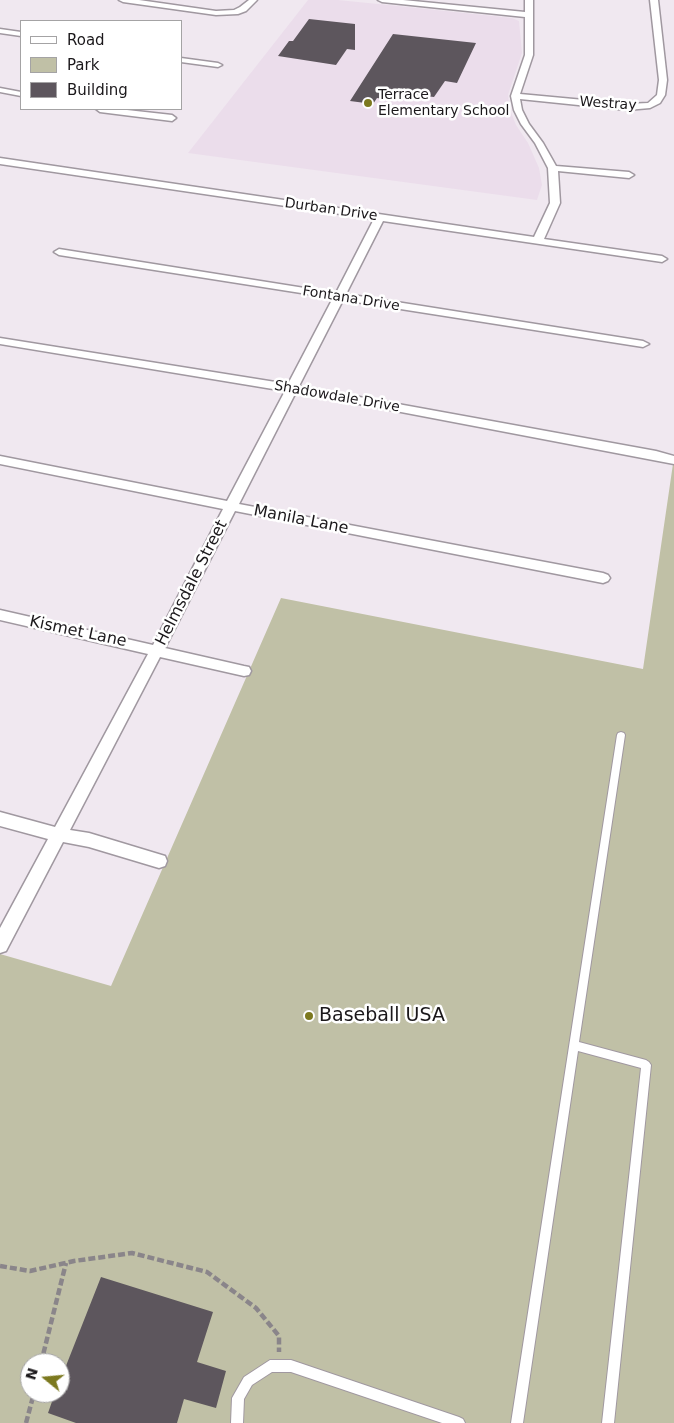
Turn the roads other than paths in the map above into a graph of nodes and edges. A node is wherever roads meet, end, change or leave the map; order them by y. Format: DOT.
graph roads {
  1 [pos="123,0"];
  2 [pos="253,0"];
  3 [pos="382,0"];
  4 [pos="529,0"];
  5 [pos="654,0"];
  6 [pos="529,15"];
  7 [pos="0,31"];
  8 [pos="20,34"];
  9 [pos="182,60"];
  10 [pos="218,65"];
  11 [pos="0,90"];
  12 [pos="20,94"];
  13 [pos="515,96"];
  14 [pos="108,110"];
  15 [pos="172,118"];
  16 [pos="0,161"];
  17 [pos="553,168"];
  18 [pos="629,175"];
  19 [pos="380,218"];
  20 [pos="538,240"];
  21 [pos="58,252"];
  22 [pos="662,259"];
  23 [pos="338,297"];
  24 [pos="0,340"];
  25 [pos="643,344"];
  26 [pos="290,388"];
  27 [pos="0,460"];
  28 [pos="674,460"];
  29 [pos="232,505"];
  30 [pos="603,578"];
  31 [pos="0,615"];
  32 [pos="157,650"];
  33 [pos="244,670"];
  34 [pos="621,735"];
  35 [pos="0,819"];
  36 [pos="60,835"];
  37 [pos="159,861"];
  38 [pos="0,945"];
  39 [pos="574,1044"];
  40 [pos="237,1423"];
  41 [pos="459,1423"];
  42 [pos="516,1423"];
  43 [pos="608,1423"];
  1 -- 2 [label="street"];
  3 -- 6 [label="street"];
  4 -- 6 [label="street"];
  5 -- 13 [label="street, Westray"];
  6 -- 13 [label="street"];
  7 -- 8 [label="street"];
  9 -- 10 [label="street"];
  11 -- 12 [label="street"];
  13 -- 17 [label="street"];
  14 -- 15 [label="street"];
  16 -- 19 [label="street, Durban Drive"];
  17 -- 18 [label="street"];
  17 -- 20 [label="street"];
  19 -- 20 [label="street, Durban Drive"];
  19 -- 23 [label="street, Helmsdale Street"];
  20 -- 22 [label="street, Durban Drive"];
  21 -- 23 [label="street, Fontana Drive"];
  23 -- 25 [label="street, Fontana Drive"];
  23 -- 26 [label="street, Helmsdale Street"];
  24 -- 26 [label="street, Shadowdale Drive"];
  26 -- 28 [label="street, Shadowdale Drive"];
  26 -- 29 [label="street, Helmsdale Street"];
  27 -- 29 [label="street, Manila Lane"];
  29 -- 30 [label="street, Manila Lane"];
  29 -- 32 [label="street, Helmsdale Street"];
  31 -- 32 [label="street, Kismet Lane"];
  32 -- 33 [label="street, Kismet Lane"];
  32 -- 36 [label="street, Helmsdale Street"];
  34 -- 39 [label="lane"];
  35 -- 36 [label="street"];
  36 -- 37 [label="street"];
  36 -- 38 [label="street, Helmsdale Street"];
  39 -- 42 [label="lane"];
  39 -- 43 [label="lane"];
  40 -- 41 [label="lane"];
}
